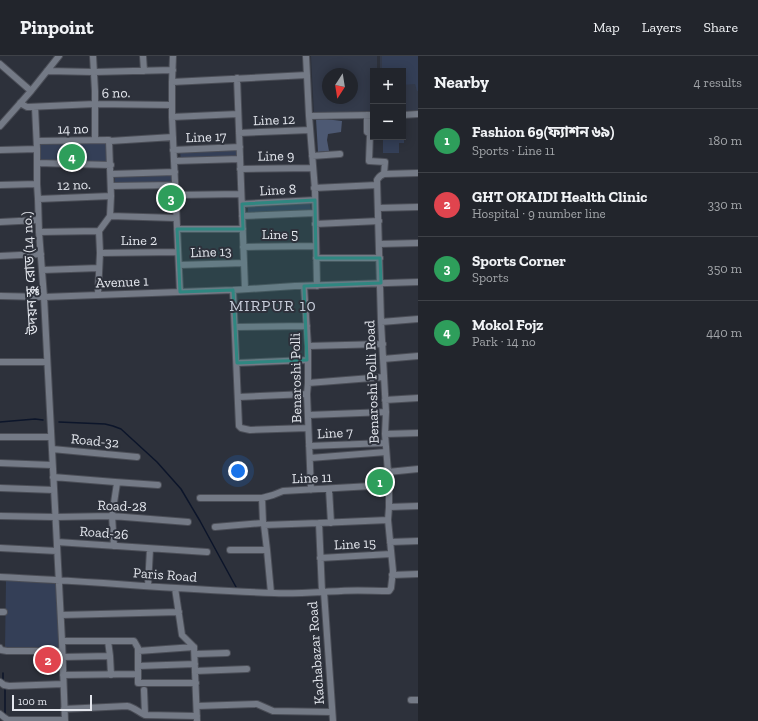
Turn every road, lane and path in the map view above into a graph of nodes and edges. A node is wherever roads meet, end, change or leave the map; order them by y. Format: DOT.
graph roads {
  1 [pos="59,56"];
  2 [pos="93,56"];
  3 [pos="143,56"];
  4 [pos="173,56"];
  5 [pos="306,56"];
  6 [pos="0,64"];
  7 [pos="173,70"];
  8 [pos="47,71"];
  9 [pos="144,71"];
  10 [pos="94,72"];
  11 [pos="307,75"];
  12 [pos="237,78"];
  13 [pos="172,82"];
  14 [pos="31,91"];
  15 [pos="20,103"];
  16 [pos="95,104"];
  17 [pos="172,105"];
  18 [pos="35,107"];
  19 [pos="238,114"];
  20 [pos="418,114"];
  21 [pos="370,115"];
  22 [pos="406,115"];
  23 [pos="309,116"];
  24 [pos="172,117"];
  25 [pos="0,126"];
  26 [pos="310,130"];
  27 [pos="239,133"];
  28 [pos="370,134"];
  29 [pos="370,134"];
  30 [pos="173,137"];
  31 [pos="95,140"];
  32 [pos="37,141"];
  33 [pos="110,141"];
  34 [pos="240,147"];
  35 [pos="37,149"];
  36 [pos="0,150"];
  37 [pos="173,150"];
  38 [pos="340,154"];
  39 [pos="312,156"];
  40 [pos="240,159"];
  41 [pos="174,161"];
  42 [pos="37,163"];
  43 [pos="111,165"];
  44 [pos="313,168"];
  45 [pos="240,169"];
  46 [pos="175,172"];
  47 [pos="418,173"];
  48 [pos="111,174"];
  49 [pos="384,174"];
  50 [pos="37,184"];
  51 [pos="0,185"];
  52 [pos="175,185"];
  53 [pos="377,185"];
  54 [pos="111,186"];
  55 [pos="314,188"];
  56 [pos="241,194"];
  57 [pos="176,195"];
  58 [pos="111,196"];
  59 [pos="38,199"];
  60 [pos="315,200"];
  61 [pos="242,204"];
  62 [pos="418,206"];
  63 [pos="378,208"];
  64 [pos="315,213"];
  65 [pos="110,216"];
  66 [pos="242,216"];
  67 [pos="176,218"];
  68 [pos="38,220"];
  69 [pos="379,221"];
  70 [pos="0,222"];
  71 [pos="315,224"];
  72 [pos="177,229"];
  73 [pos="243,229"];
  74 [pos="99,231"];
  75 [pos="38,232"];
  76 [pos="418,243"];
  77 [pos="379,244"];
  78 [pos="316,246"];
  79 [pos="243,247"];
  80 [pos="178,252"];
  81 [pos="100,253"];
  82 [pos="41,254"];
  83 [pos="0,256"];
  84 [pos="316,258"];
  85 [pos="380,258"];
  86 [pos="244,263"];
  87 [pos="179,265"];
  88 [pos="99,268"];
  89 [pos="42,270"];
  90 [pos="418,282"];
  91 [pos="381,283"];
  92 [pos="245,286"];
  93 [pos="304,286"];
  94 [pos="317,286"];
  95 [pos="233,290"];
  96 [pos="180,292"];
  97 [pos="98,294"];
  98 [pos="0,296"];
  99 [pos="44,296"];
  100 [pos="418,319"];
  101 [pos="381,322"];
  102 [pos="235,326"];
  103 [pos="307,326"];
  104 [pos="383,344"];
  105 [pos="308,346"];
  106 [pos="418,356"];
  107 [pos="383,359"];
  108 [pos="307,360"];
  109 [pos="0,362"];
  110 [pos="47,362"];
  111 [pos="237,363"];
  112 [pos="384,377"];
  113 [pos="308,383"];
  114 [pos="307,394"];
  115 [pos="238,397"];
  116 [pos="418,398"];
  117 [pos="385,400"];
  118 [pos="386,412"];
  119 [pos="308,415"];
  120 [pos="308,428"];
  121 [pos="418,433"];
  122 [pos="385,434"];
  123 [pos="0,437"];
  124 [pos="51,438"];
  125 [pos="386,443"];
  126 [pos="309,446"];
  127 [pos="52,449"];
  128 [pos="386,452"];
  129 [pos="137,457"];
  130 [pos="310,458"];
  131 [pos="0,463"];
  132 [pos="52,465"];
  133 [pos="418,469"];
  134 [pos="388,472"];
  135 [pos="53,477"];
  136 [pos="116,483"];
  137 [pos="158,485"];
  138 [pos="389,485"];
  139 [pos="0,488"];
  140 [pos="329,489"];
  141 [pos="54,490"];
  142 [pos="312,490"];
  143 [pos="200,498"];
  144 [pos="262,498"];
  145 [pos="418,506"];
  146 [pos="389,507"];
  147 [pos="0,516"];
  148 [pos="112,516"];
  149 [pos="55,517"];
  150 [pos="388,520"];
  151 [pos="188,522"];
  152 [pos="331,523"];
  153 [pos="264,524"];
  154 [pos="319,524"];
  155 [pos="214,527"];
  156 [pos="418,541"];
  157 [pos="57,542"];
  158 [pos="390,542"];
  159 [pos="114,546"];
  160 [pos="0,548"];
  161 [pos="150,548"];
  162 [pos="230,550"];
  163 [pos="267,550"];
  164 [pos="57,551"];
  165 [pos="207,552"];
  166 [pos="391,554"];
  167 [pos="320,558"];
  168 [pos="418,574"];
  169 [pos="392,575"];
  170 [pos="0,577"];
  171 [pos="59,580"];
  172 [pos="148,586"];
  173 [pos="175,588"];
  174 [pos="389,591"];
  175 [pos="323,592"];
  176 [pos="271,593"];
  177 [pos="179,612"];
  178 [pos="61,615"];
  179 [pos="62,640"];
  180 [pos="108,641"];
  181 [pos="194,647"];
  182 [pos="0,648"];
  183 [pos="138,651"];
  184 [pos="227,653"];
  185 [pos="62,654"];
  186 [pos="195,654"];
  187 [pos="110,656"];
  188 [pos="195,664"];
  189 [pos="138,666"];
  190 [pos="247,669"];
  191 [pos="195,671"];
  192 [pos="138,674"];
  193 [pos="63,675"];
  194 [pos="111,675"];
  195 [pos="0,682"];
  196 [pos="196,683"];
  197 [pos="63,684"];
  198 [pos="144,690"];
  199 [pos="411,700"];
  200 [pos="418,700"];
  201 [pos="197,706"];
  202 [pos="64,709"];
  203 [pos="332,712"];
  204 [pos="0,714"];
  205 [pos="145,715"];
  206 [pos="197,718"];
  207 [pos="64,720"];
  208 [pos="333,721"];
  1 -- 8 [label="street"];
  2 -- 10 [label="street"];
  3 -- 9 [label="street"];
  4 -- 7 [label="street"];
  5 -- 11 [label="street"];
  6 -- 14 [label="street"];
  7 -- 9 [label="street"];
  7 -- 13 [label="street"];
  8 -- 10 [label="street"];
  8 -- 14 [label="street"];
  9 -- 10 [label="street"];
  10 -- 16 [label="street"];
  11 -- 12 [label="street"];
  11 -- 23 [label="street"];
  12 -- 13 [label="street"];
  12 -- 19 [label="street"];
  13 -- 17 [label="street"];
  14 -- 15 [label="street"];
  15 -- 18 [label="street"];
  15 -- 25 [label="street"];
  16 -- 17 [label="street, 6 no."];
  16 -- 18 [label="street"];
  16 -- 31 [label="street, 6 no."];
  17 -- 24 [label="street"];
  18 -- 32 [label="street, উদয়ন স্কুল রোড (14 no.)"];
  19 -- 24 [label="street"];
  19 -- 27 [label="street"];
  20 -- 22 [label="street"];
  21 -- 23 [label="street"];
  21 -- 29 [label="street"];
  23 -- 26 [label="street"];
  24 -- 30 [label="street"];
  26 -- 27 [label="street, Line 12"];
  26 -- 39 [label="street"];
  27 -- 34 [label="street"];
  28 -- 49 [label="street"];
  30 -- 33 [label="street, 14 no"];
  30 -- 37 [label="street"];
  31 -- 32 [label="street, 14 no"];
  31 -- 33 [label="street, 14 no"];
  32 -- 35 [label="street, উদয়ন স্কুল রোড (14 no.)"];
  33 -- 43 [label="street"];
  34 -- 37 [label="street, Line 17"];
  34 -- 40 [label="street"];
  35 -- 36 [label="street"];
  35 -- 42 [label="street, উদয়ন স্কুল রোড (14 no.)"];
  37 -- 41 [label="street"];
  38 -- 39 [label="street"];
  39 -- 44 [label="street"];
  40 -- 41 [label="street"];
  40 -- 45 [label="street"];
  41 -- 46 [label="street"];
  42 -- 43 [label="street"];
  42 -- 50 [label="street, উদয়ন স্কুল রোড (14 no.)"];
  43 -- 48 [label="street"];
  44 -- 45 [label="street, Line 9"];
  44 -- 55 [label="street"];
  45 -- 56 [label="street"];
  46 -- 48 [label="street"];
  46 -- 52 [label="street"];
  47 -- 49 [label="street"];
  48 -- 54 [label="street"];
  49 -- 53 [label="street"];
  50 -- 51 [label="street"];
  50 -- 59 [label="street, উদয়ন স্কুল রোড (14 no.)"];
  52 -- 54 [label="street"];
  52 -- 57 [label="street"];
  53 -- 55 [label="street"];
  53 -- 63 [label="street, Benaroshi Polli Road"];
  54 -- 58 [label="street"];
  55 -- 60 [label="street"];
  56 -- 57 [label="street"];
  56 -- 61 [label="street"];
  57 -- 67 [label="street"];
  58 -- 59 [label="street, 12 no."];
  58 -- 65 [label="street"];
  59 -- 68 [label="street, উদয়ন স্কুল রোড (14 no.)"];
  60 -- 61 [label="street, Line 8"];
  60 -- 64 [label="street"];
  61 -- 66 [label="street"];
  62 -- 63 [label="street"];
  63 -- 69 [label="street, Benaroshi Polli Road"];
  64 -- 66 [label="street"];
  64 -- 71 [label="street"];
  65 -- 67 [label="street"];
  65 -- 74 [label="street"];
  66 -- 73 [label="street"];
  67 -- 72 [label="street"];
  68 -- 70 [label="street"];
  68 -- 75 [label="street, উদয়ন স্কুল রোড (14 no.)"];
  69 -- 71 [label="street"];
  69 -- 77 [label="street, Benaroshi Polli Road"];
  71 -- 78 [label="street"];
  72 -- 73 [label="street"];
  72 -- 80 [label="street"];
  73 -- 79 [label="street"];
  74 -- 75 [label="street"];
  74 -- 81 [label="street"];
  75 -- 82 [label="street, উদয়ন স্কুল রোড (14 no.)"];
  76 -- 77 [label="street"];
  77 -- 85 [label="street, Benaroshi Polli Road"];
  78 -- 79 [label="street, Line 5"];
  78 -- 84 [label="street"];
  79 -- 86 [label="street"];
  80 -- 81 [label="street, Line 2"];
  80 -- 87 [label="street"];
  81 -- 88 [label="street"];
  82 -- 83 [label="street"];
  82 -- 89 [label="street, উদয়ন স্কুল রোড (14 no.)"];
  84 -- 85 [label="street"];
  84 -- 94 [label="street"];
  85 -- 91 [label="street, Benaroshi Polli Road"];
  86 -- 87 [label="street, Line 13"];
  86 -- 92 [label="street"];
  87 -- 96 [label="street"];
  88 -- 89 [label="street"];
  88 -- 97 [label="street"];
  89 -- 99 [label="street, উদয়ন স্কুল রোড (14 no.)"];
  90 -- 91 [label="street, Avenue 1"];
  91 -- 94 [label="street, Avenue 1"];
  91 -- 101 [label="street, Benaroshi Polli Road"];
  92 -- 93 [label="street, Avenue 1"];
  92 -- 95 [label="street, Avenue 1"];
  93 -- 94 [label="street, Avenue 1"];
  93 -- 103 [label="street, Benaroshi Polli"];
  95 -- 96 [label="street, Avenue 1"];
  95 -- 102 [label="street"];
  96 -- 97 [label="street, Avenue 1"];
  97 -- 99 [label="street, Avenue 1"];
  98 -- 99 [label="street, Avenue 1"];
  99 -- 110 [label="street, উদয়ন স্কুল রোড (14 no.)"];
  100 -- 101 [label="street"];
  101 -- 104 [label="street, Benaroshi Polli Road"];
  102 -- 103 [label="street"];
  102 -- 111 [label="street"];
  103 -- 105 [label="street, Benaroshi Polli"];
  104 -- 105 [label="street"];
  104 -- 107 [label="street, Benaroshi Polli Road"];
  105 -- 108 [label="street, Benaroshi Polli"];
  106 -- 107 [label="street"];
  107 -- 112 [label="street, Benaroshi Polli Road"];
  108 -- 111 [label="street"];
  108 -- 113 [label="street, Benaroshi Polli"];
  109 -- 110 [label="street"];
  110 -- 124 [label="street, উদয়ন স্কুল রোড (14 no.)"];
  111 -- 115 [label="street"];
  112 -- 113 [label="street"];
  112 -- 117 [label="street, Benaroshi Polli Road"];
  113 -- 114 [label="street, Benaroshi Polli"];
  114 -- 115 [label="street"];
  114 -- 119 [label="street, Benaroshi Polli"];
  115 -- 120 [label="street"];
  116 -- 117 [label="street"];
  117 -- 118 [label="street, Benaroshi Polli Road"];
  118 -- 119 [label="street"];
  118 -- 122 [label="street, Benaroshi Polli Road"];
  119 -- 120 [label="street, Benaroshi Polli"];
  120 -- 126 [label="street, Benaroshi Polli"];
  121 -- 122 [label="street"];
  122 -- 125 [label="street, Benaroshi Polli Road"];
  123 -- 124 [label="street"];
  124 -- 127 [label="street"];
  125 -- 126 [label="street, Line 7"];
  125 -- 128 [label="street, Benaroshi Polli Road"];
  126 -- 130 [label="street, Benaroshi Polli"];
  127 -- 129 [label="street, Road-32"];
  127 -- 132 [label="street"];
  128 -- 130 [label="street"];
  128 -- 134 [label="street, Benaroshi Polli Road"];
  130 -- 142 [label="street, Benaroshi Polli"];
  131 -- 132 [label="street"];
  132 -- 135 [label="street"];
  133 -- 134 [label="street"];
  134 -- 138 [label="street, Benaroshi Polli Road"];
  135 -- 136 [label="street"];
  135 -- 141 [label="street"];
  136 -- 137 [label="street"];
  136 -- 148 [label="street"];
  138 -- 140 [label="street, Line 11"];
  138 -- 146 [label="street, Benaroshi Polli Road"];
  139 -- 141 [label="street"];
  140 -- 142 [label="street, Line 11"];
  140 -- 152 [label="street"];
  141 -- 149 [label="street"];
  142 -- 144 [label="street, Line 11"];
  143 -- 144 [label="street"];
  144 -- 153 [label="street"];
  145 -- 146 [label="street"];
  146 -- 150 [label="street, Benaroshi Polli Road"];
  147 -- 149 [label="street, Road-28"];
  148 -- 149 [label="street, Road-28"];
  148 -- 151 [label="street, Road-28"];
  148 -- 159 [label="street"];
  149 -- 157 [label="street"];
  150 -- 152 [label="street"];
  150 -- 158 [label="street, Benaroshi Polli Road"];
  152 -- 154 [label="street"];
  153 -- 154 [label="street"];
  153 -- 155 [label="street"];
  153 -- 163 [label="street"];
  154 -- 167 [label="street, Kachabazar Road"];
  156 -- 158 [label="street"];
  157 -- 159 [label="street, Road-26"];
  157 -- 164 [label="street"];
  158 -- 166 [label="street, Benaroshi Polli Road"];
  159 -- 161 [label="street, Road-26"];
  160 -- 164 [label="street"];
  161 -- 165 [label="street, Road-26"];
  161 -- 172 [label="street"];
  162 -- 163 [label="street"];
  163 -- 176 [label="street"];
  164 -- 171 [label="street"];
  166 -- 167 [label="street, Line 15"];
  166 -- 169 [label="street, Benaroshi Polli Road"];
  167 -- 175 [label="street, Kachabazar Road"];
  168 -- 169 [label="street"];
  169 -- 174 [label="street, Benaroshi Polli Road"];
  170 -- 171 [label="street, Paris Road"];
  171 -- 172 [label="street, Paris Road"];
  171 -- 178 [label="street"];
  172 -- 173 [label="street, Paris Road"];
  173 -- 176 [label="street, Paris Road"];
  173 -- 177 [label="street"];
  174 -- 175 [label="street, Paris Road"];
  175 -- 176 [label="street, Paris Road"];
  175 -- 203 [label="street, Kachabazar Road"];
  177 -- 178 [label="street"];
  177 -- 181 [label="street"];
  178 -- 179 [label="street"];
  179 -- 180 [label="street"];
  179 -- 185 [label="street"];
  180 -- 183 [label="street"];
  180 -- 187 [label="street"];
  181 -- 183 [label="street"];
  181 -- 186 [label="street"];
  182 -- 185 [label="street"];
  183 -- 189 [label="street"];
  184 -- 186 [label="street"];
  185 -- 187 [label="street"];
  185 -- 193 [label="street"];
  186 -- 188 [label="street"];
  187 -- 194 [label="street"];
  188 -- 189 [label="street"];
  188 -- 191 [label="street"];
  189 -- 192 [label="street"];
  190 -- 191 [label="street"];
  191 -- 196 [label="street"];
  192 -- 194 [label="street"];
  192 -- 196 [label="street"];
  193 -- 194 [label="street"];
  193 -- 197 [label="street"];
  195 -- 197 [label="street"];
  196 -- 201 [label="street"];
  197 -- 202 [label="street"];
  198 -- 205 [label="street"];
  199 -- 200 [label="street"];
  201 -- 203 [label="street, Kachabazar Road"];
  201 -- 206 [label="street"];
  202 -- 205 [label="street"];
  202 -- 207 [label="street"];
  203 -- 208 [label="street, Kachabazar Road"];
  204 -- 207 [label="street"];
  205 -- 206 [label="street"];
}
